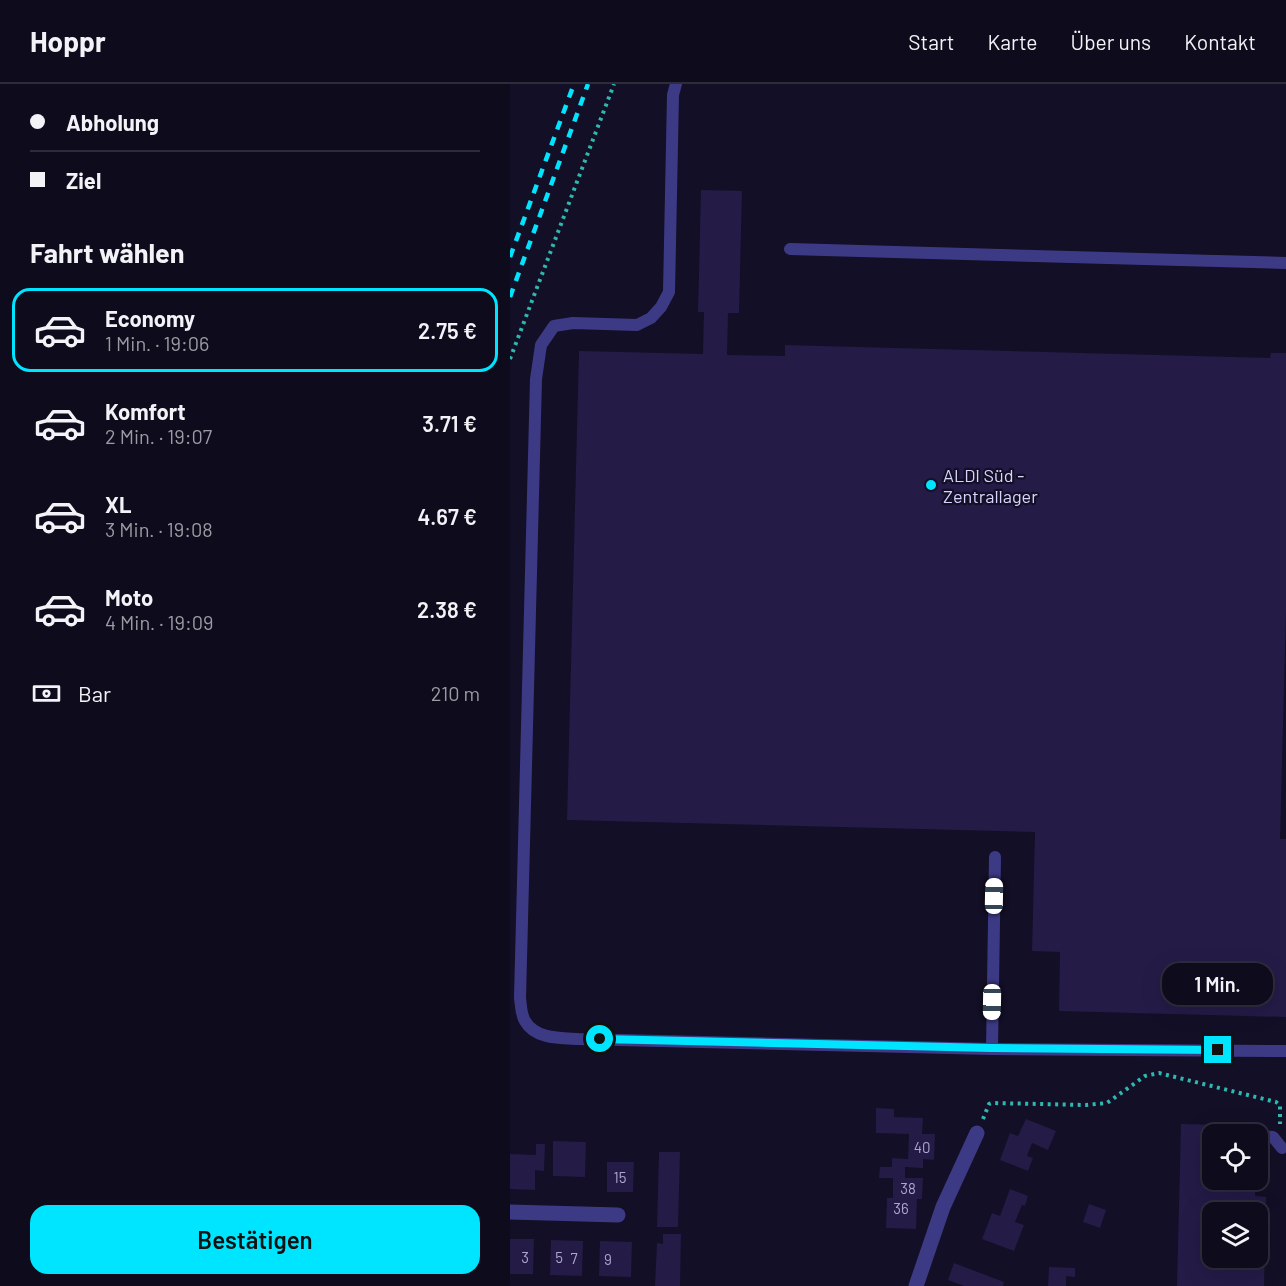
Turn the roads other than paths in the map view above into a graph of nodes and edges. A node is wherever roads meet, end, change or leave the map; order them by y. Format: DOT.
graph roads {
  1 [pos="676,84"];
  2 [pos="790,249"];
  3 [pos="1286,263"];
  4 [pos="995,857"];
  5 [pos="992,1048"];
  6 [pos="1286,1051"];
  7 [pos="977,1133"];
  8 [pos="1268,1137"];
  9 [pos="1282,1149"];
  10 [pos="510,1212"];
  11 [pos="618,1215"];
  12 [pos="916,1286"];
  1 -- 5 [label="lane"];
  2 -- 3 [label="lane"];
  4 -- 5 [label="lane"];
  5 -- 6 [label="lane"];
  7 -- 12 [label="street"];
  8 -- 9 [label="lane"];
  10 -- 11 [label="street"];
}
